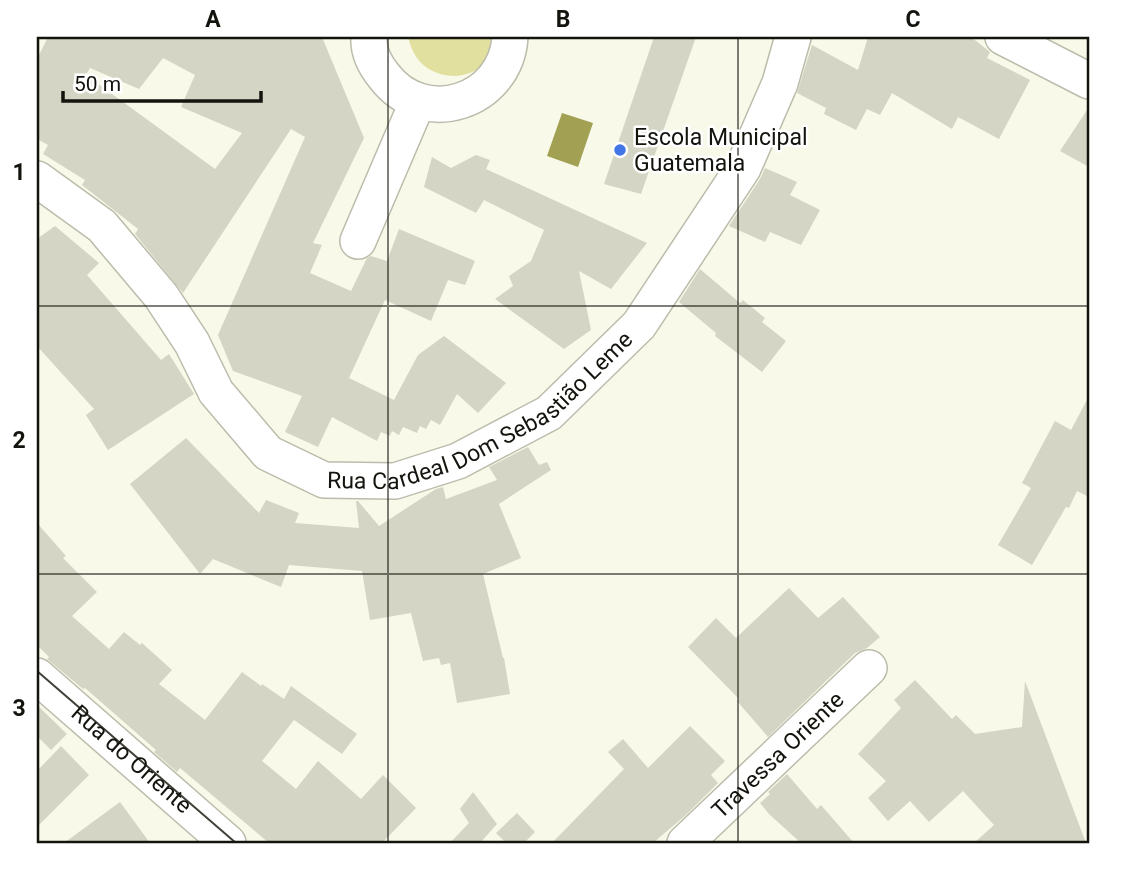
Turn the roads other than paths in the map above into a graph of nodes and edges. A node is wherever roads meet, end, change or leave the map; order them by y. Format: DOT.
graph roads {
  1 [pos="369,37"];
  2 [pos="510,37"];
  3 [pos="793,37"];
  4 [pos="1003,37"];
  5 [pos="1089,81"];
  6 [pos="418,101"];
  7 [pos="37,179"];
  8 [pos="358,241"];
  9 [pos="869,668"];
  10 [pos="37,676"];
  11 [pos="228,843"];
  12 [pos="685,843"];
  1 -- 6 [label="street"];
  2 -- 6 [label="street"];
  3 -- 7 [label="street, Rua Cardeal Dom Sebastião Leme"];
  4 -- 5 [label="street"];
  6 -- 8 [label="street"];
  9 -- 12 [label="street, Travessa Oriente"];
  10 -- 11 [label="street, Rua do Oriente"];
}
